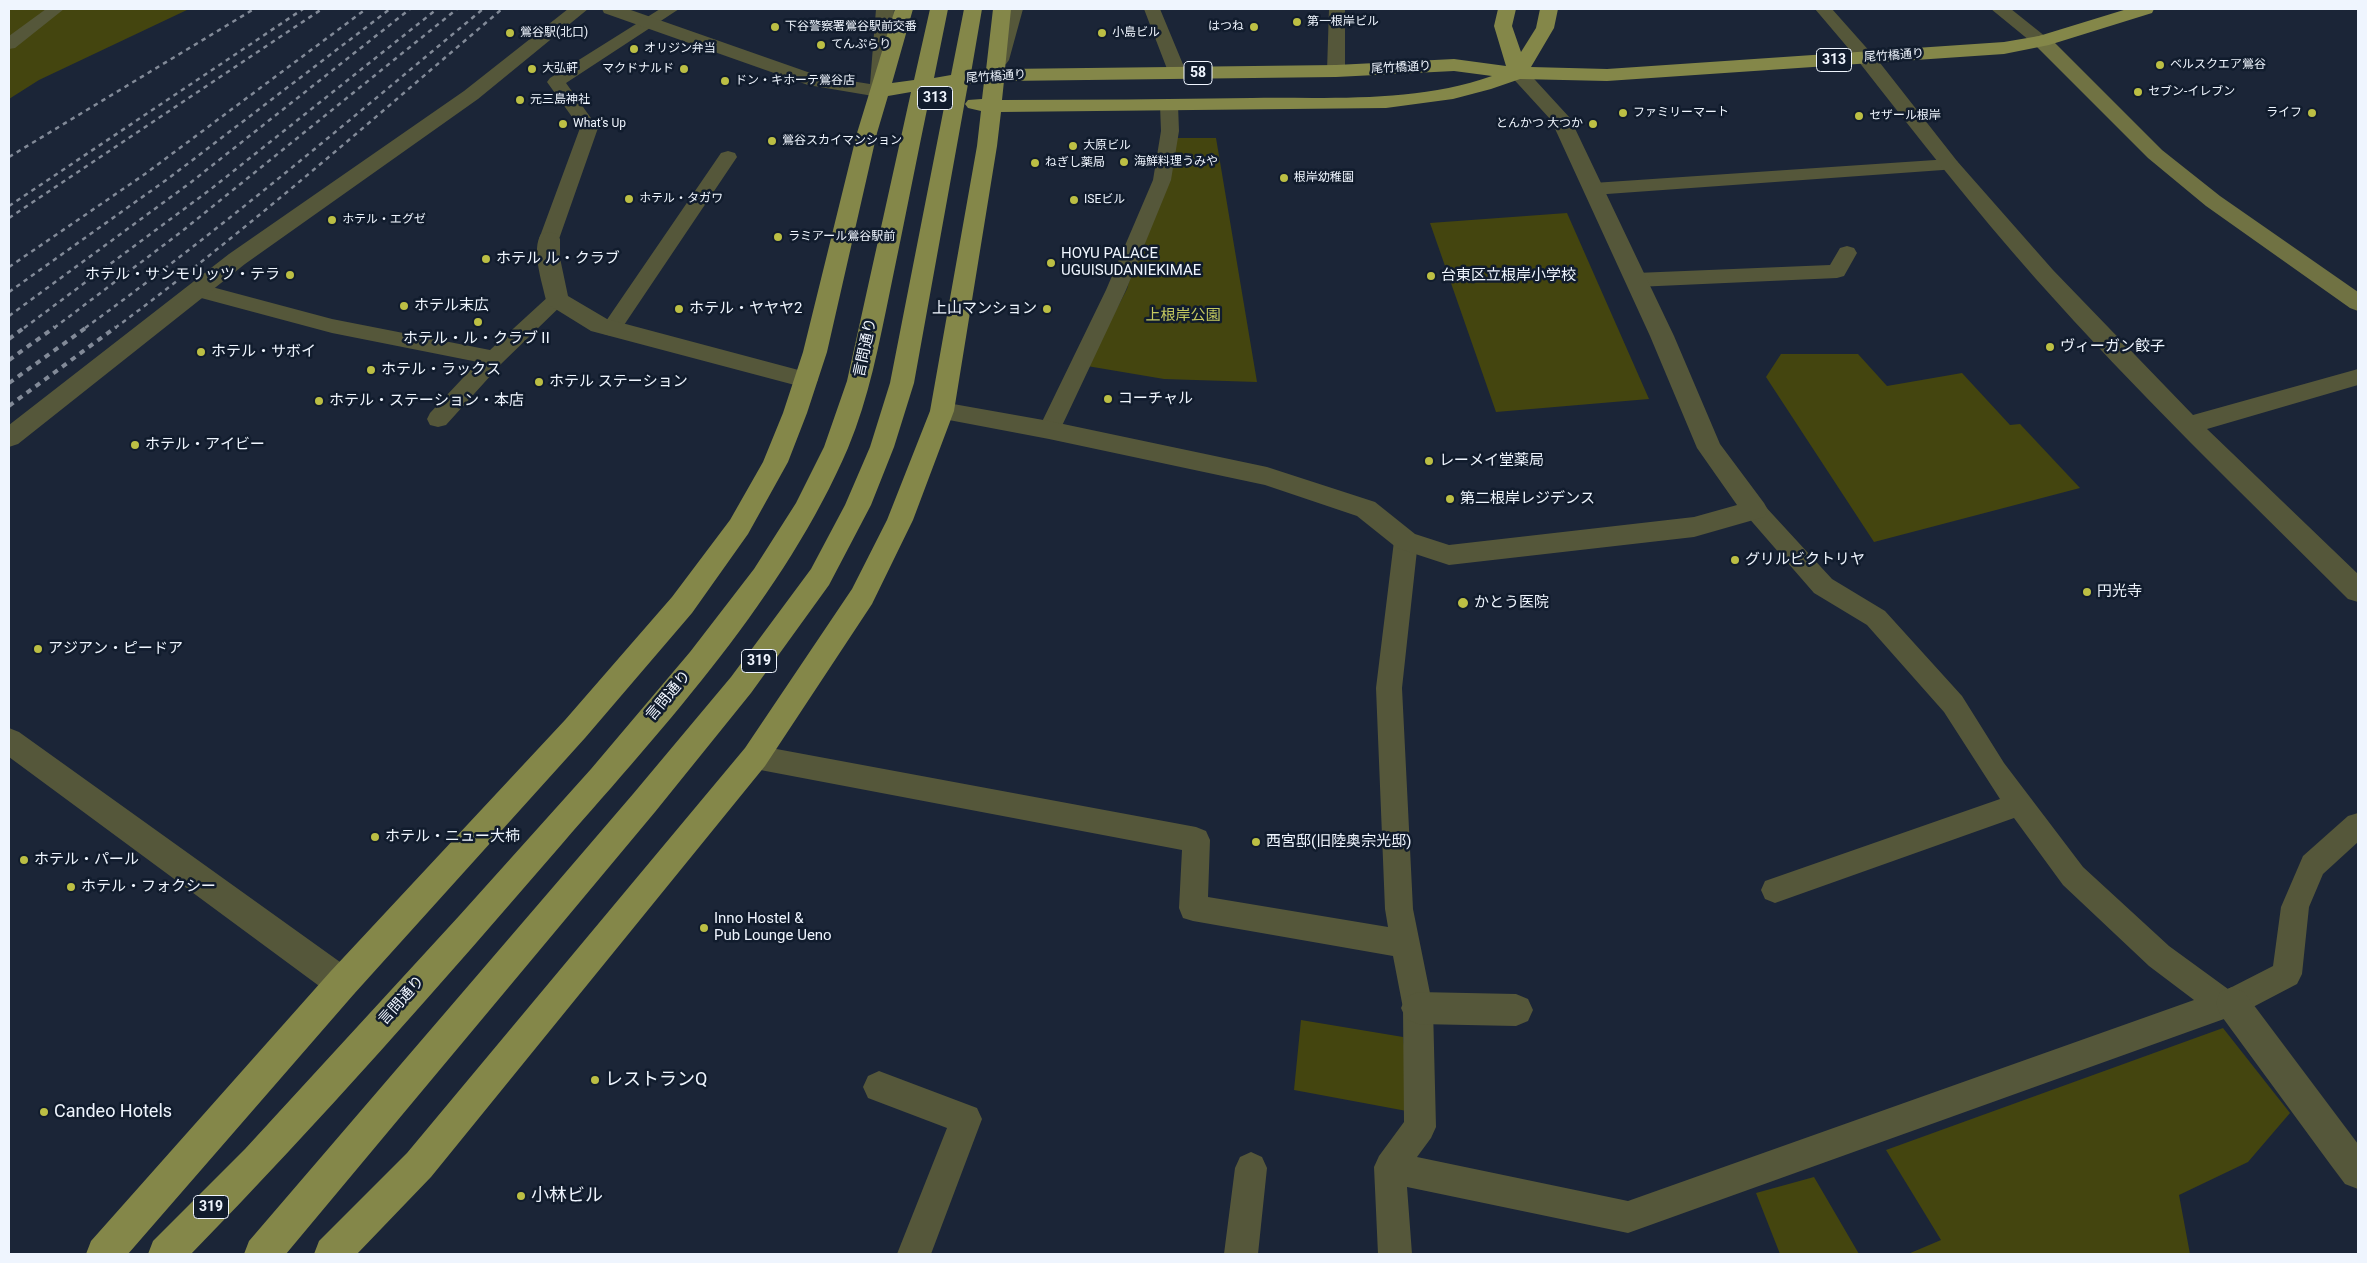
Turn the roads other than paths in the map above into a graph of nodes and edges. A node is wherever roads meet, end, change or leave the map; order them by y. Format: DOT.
graph roads {
  1 [pos="56,9"];
  2 [pos="578,9"];
  3 [pos="611,9"];
  4 [pos="671,9"];
  5 [pos="885,9"];
  6 [pos="904,9"];
  7 [pos="939,9"];
  8 [pos="973,9"];
  9 [pos="1002,9"];
  10 [pos="1014,9"];
  11 [pos="1152,9"];
  12 [pos="1337,9"];
  13 [pos="1507,9"];
  14 [pos="1549,9"];
  15 [pos="1823,9"];
  16 [pos="2000,9"];
  17 [pos="2145,9"];
  18 [pos="652,23"];
  19 [pos="2042,41"];
  20 [pos="9,44"];
  21 [pos="1866,58"];
  22 [pos="1336,71"];
  23 [pos="1518,73"];
  24 [pos="1178,74"];
  25 [pos="995,75"];
  26 [pos="879,91"];
  27 [pos="1169,105"];
  28 [pos="992,106"];
  29 [pos="728,157"];
  30 [pos="1950,165"];
  31 [pos="1593,189"];
  32 [pos="550,239"];
  33 [pos="1847,253"];
  34 [pos="1636,280"];
  35 [pos="197,290"];
  36 [pos="557,300"];
  37 [pos="2358,302"];
  38 [pos="612,329"];
  39 [pos="494,358"];
  40 [pos="2358,377"];
  41 [pos="806,380"];
  42 [pos="942,411"];
  43 [pos="438,419"];
  44 [pos="2188,425"];
  45 [pos="1049,430"];
  46 [pos="9,438"];
  47 [pos="1755,510"];
  48 [pos="1406,540"];
  49 [pos="2358,591"];
  50 [pos="9,741"];
  51 [pos="755,757"];
  52 [pos="2019,804"];
  53 [pos="2358,825"];
  54 [pos="1775,890"];
  55 [pos="1407,944"];
  56 [pos="342,983"];
  57 [pos="2228,1004"];
  58 [pos="1418,1008"];
  59 [pos="1516,1010"];
  60 [pos="879,1087"];
  61 [pos="1390,1167"];
  62 [pos="1251,1168"];
  63 [pos="2358,1171"];
  64 [pos="104,1254"];
  65 [pos="166,1254"];
  66 [pos="262,1254"];
  67 [pos="332,1254"];
  68 [pos="914,1254"];
  69 [pos="1241,1254"];
  70 [pos="1395,1254"];
  1 -- 20 [label="lane"];
  2 -- 35 [label="street"];
  3 -- 18 [label="street"];
  4 -- 18 [label="lane"];
  5 -- 26 [label="street"];
  6 -- 26 [label="main road"];
  7 -- 65 [label="main road, 言問通り / 319"];
  8 -- 66 [label="main road, 319"];
  9 -- 25 [label="main road"];
  10 -- 25 [label="street"];
  11 -- 24 [label="lane"];
  12 -- 22 [label="lane"];
  13 -- 23 [label="main road"];
  14 -- 23 [label="main road"];
  15 -- 21 [label="lane"];
  16 -- 19 [label="street"];
  17 -- 19 [label="main road, 尾竹橋通り / 313"];
  18 -- 26 [label="street"];
  18 -- 32 [label="lane"];
  19 -- 21 [label="main road, 尾竹橋通り / 313"];
  19 -- 37 [label="street"];
  21 -- 23 [label="main road, 尾竹橋通り / 313"];
  21 -- 30 [label="street"];
  22 -- 23 [label="main road, 尾竹橋通り / 58"];
  22 -- 24 [label="main road, 尾竹橋通り / 58"];
  23 -- 27 [label="main road, 尾竹橋通り / 58"];
  23 -- 31 [label="street"];
  24 -- 25 [label="main road, 尾竹橋通り / 58"];
  25 -- 26 [label="main road, 尾竹橋通り / 58"];
  25 -- 28 [label="main road"];
  26 -- 28 [label="main road, 尾竹橋通り / 313"];
  26 -- 41 [label="main road"];
  27 -- 28 [label="main road, 尾竹橋通り / 58"];
  27 -- 45 [label="lane"];
  28 -- 42 [label="main road"];
  29 -- 38 [label="lane"];
  30 -- 31 [label="lane"];
  30 -- 44 [label="street"];
  31 -- 34 [label="street"];
  32 -- 36 [label="street"];
  33 -- 34 [label="lane"];
  34 -- 47 [label="street"];
  35 -- 39 [label="lane"];
  35 -- 46 [label="street"];
  36 -- 38 [label="street"];
  36 -- 39 [label="lane"];
  38 -- 41 [label="street"];
  39 -- 43 [label="lane"];
  40 -- 44 [label="street"];
  41 -- 56 [label="main road"];
  42 -- 45 [label="street"];
  42 -- 51 [label="main road"];
  44 -- 49 [label="street"];
  45 -- 48 [label="street"];
  47 -- 48 [label="street"];
  47 -- 52 [label="lane"];
  48 -- 55 [label="lane"];
  50 -- 56 [label="street"];
  51 -- 55 [label="lane"];
  51 -- 67 [label="main road"];
  52 -- 54 [label="lane"];
  52 -- 57 [label="lane"];
  53 -- 57 [label="lane"];
  55 -- 58 [label="lane"];
  56 -- 64 [label="main road"];
  57 -- 61 [label="lane"];
  57 -- 63 [label="street"];
  58 -- 59 [label="street"];
  58 -- 61 [label="lane"];
  60 -- 68 [label="lane"];
  61 -- 70 [label="lane"];
  62 -- 69 [label="lane"];
}
